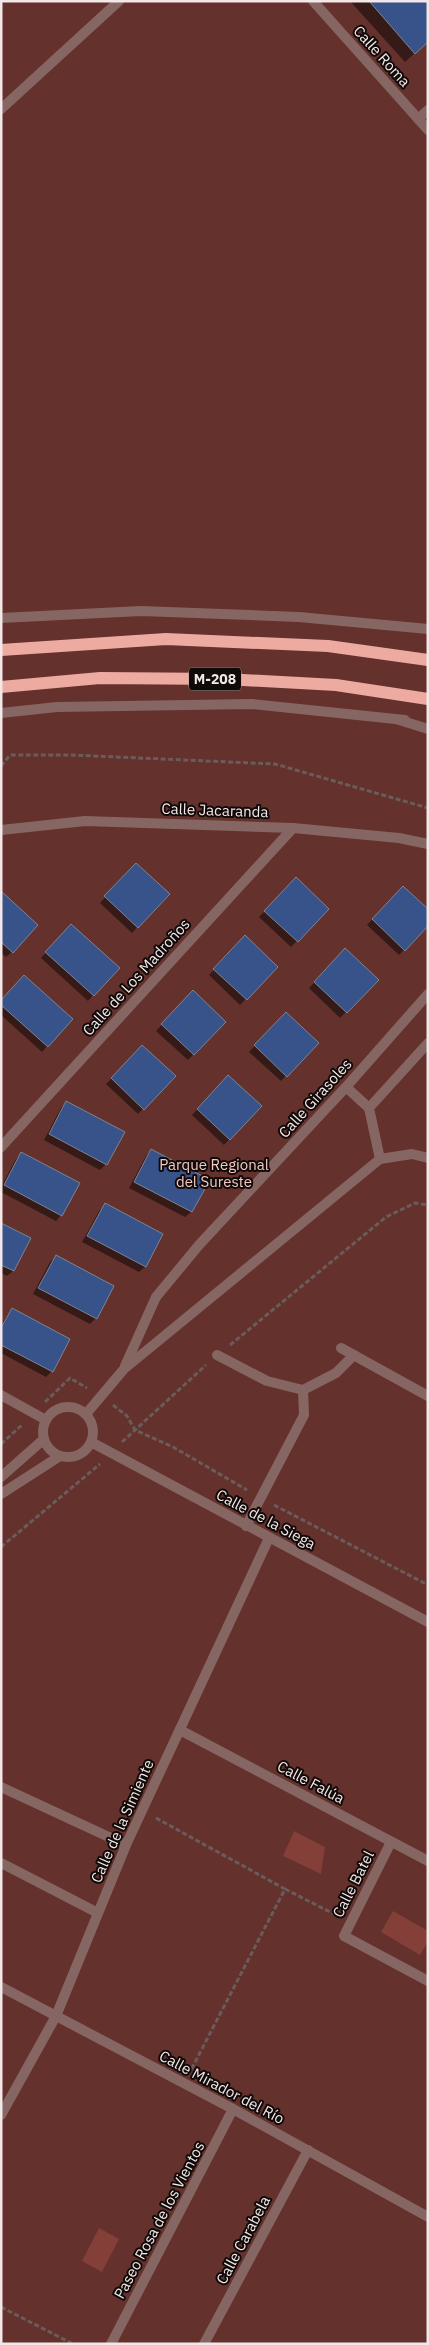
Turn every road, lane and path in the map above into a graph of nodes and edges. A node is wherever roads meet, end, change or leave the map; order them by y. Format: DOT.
graph roads {
  1 [pos="119,1"];
  2 [pos="313,1"];
  3 [pos="1,109"];
  4 [pos="428,110"];
  5 [pos="418,119"];
  6 [pos="428,130"];
  7 [pos="1,618"];
  8 [pos="428,629"];
  9 [pos="1,650"];
  10 [pos="428,660"];
  11 [pos="1,687"];
  12 [pos="428,700"];
  13 [pos="1,713"];
  14 [pos="396,719"];
  15 [pos="428,724"];
  16 [pos="428,729"];
  17 [pos="1,766"];
  18 [pos="428,808"];
  19 [pos="293,828"];
  20 [pos="3,832"];
  21 [pos="428,844"];
  22 [pos="428,994"];
  23 [pos="428,1043"];
  24 [pos="346,1087"];
  25 [pos="370,1108"];
  26 [pos="1,1147"];
  27 [pos="428,1158"];
  28 [pos="380,1159"];
  29 [pos="428,1205"];
  30 [pos="341,1348"];
  31 [pos="217,1355"];
  32 [pos="354,1355"];
  33 [pos="124,1369"];
  34 [pos="303,1390"];
  35 [pos="1,1395"];
  36 [pos="428,1396"];
  37 [pos="86,1414"];
  38 [pos="46,1420"];
  39 [pos="44,1438"];
  40 [pos="91,1442"];
  41 [pos="60,1456"];
  42 [pos="92,1472"];
  43 [pos="1,1477"];
  44 [pos="1,1494"];
  45 [pos="261,1498"];
  46 [pos="246,1526"];
  47 [pos="269,1538"];
  48 [pos="1,1547"];
  49 [pos="428,1585"];
  50 [pos="428,1622"];
  51 [pos="180,1730"];
  52 [pos="1,1787"];
  53 [pos="142,1811"];
  54 [pos="392,1842"];
  55 [pos="126,1845"];
  56 [pos="428,1861"];
  57 [pos="1,1863"];
  58 [pos="285,1889"];
  59 [pos="98,1913"];
  60 [pos="351,1924"];
  61 [pos="428,1982"];
  62 [pos="1,1987"];
  63 [pos="56,2016"];
  64 [pos="184,2084"];
  65 [pos="233,2110"];
  66 [pos="1,2115"];
  67 [pos="308,2150"];
  68 [pos="428,2217"];
  69 [pos="1,2307"];
  70 [pos="73,2344"];
  71 [pos="110,2344"];
  72 [pos="204,2344"];
  1 -- 3 [label="street"];
  2 -- 5 [label="street, Calle Roma"];
  4 -- 5 [label="street"];
  5 -- 6 [label="street, Calle Roma"];
  7 -- 8 [label="street"];
  9 -- 10 [label="main road"];
  11 -- 12 [label="main road, M-208"];
  13 -- 14 [label="street"];
  14 -- 15 [label="street"];
  14 -- 16 [label="street"];
  17 -- 18 [label="path"];
  19 -- 20 [label="street, Calle Jacaranda"];
  19 -- 21 [label="street, Calle Jacaranda"];
  19 -- 26 [label="street, Calle de Los Madroños"];
  22 -- 24 [label="street, Calle Girasoles"];
  23 -- 25 [label="street"];
  24 -- 25 [label="street"];
  24 -- 33 [label="street, Calle Girasoles"];
  25 -- 28 [label="street"];
  27 -- 28 [label="street"];
  28 -- 33 [label="street, Calle Girasoles"];
  29 -- 31 [label="path"];
  30 -- 32 [label="street"];
  31 -- 34 [label="street"];
  31 -- 45 [label="path"];
  32 -- 34 [label="street"];
  32 -- 36 [label="street"];
  33 -- 37 [label="street, Calle Girasoles"];
  34 -- 45 [label="street"];
  35 -- 38 [label="street"];
  37 -- 38 [label="street"];
  37 -- 40 [label="street"];
  38 -- 39 [label="street"];
  39 -- 41 [label="street"];
  39 -- 43 [label="street"];
  40 -- 41 [label="street"];
  40 -- 46 [label="street, Calle de la Siega"];
  41 -- 44 [label="street"];
  42 -- 48 [label="path"];
  45 -- 46 [label="street"];
  45 -- 49 [label="path"];
  46 -- 47 [label="street, Calle de la Siega"];
  47 -- 50 [label="street, Calle de la Siega"];
  47 -- 51 [label="street, Calle de la Simiente"];
  51 -- 53 [label="street, Calle de la Simiente"];
  51 -- 54 [label="street, Calle Falúa"];
  52 -- 55 [label="street"];
  53 -- 55 [label="street, Calle de la Simiente"];
  53 -- 58 [label="path"];
  54 -- 56 [label="street, Calle Falúa"];
  54 -- 60 [label="street, Calle Batel"];
  55 -- 59 [label="street, Calle de la Simiente"];
  57 -- 59 [label="street"];
  58 -- 60 [label="path"];
  58 -- 64 [label="path"];
  59 -- 63 [label="street, Calle de la Simiente"];
  60 -- 61 [label="street, Calle Batel"];
  62 -- 63 [label="street, Calle Mirador del Río"];
  63 -- 64 [label="street, Calle Mirador del Río"];
  63 -- 66 [label="street, Calle de la Simiente"];
  64 -- 65 [label="street, Calle Mirador del Río"];
  65 -- 67 [label="street, Calle Mirador del Río"];
  65 -- 71 [label="street, Paseo Rosa de los Vientos"];
  67 -- 68 [label="street, Calle Mirador del Río"];
  67 -- 72 [label="street, Calle Carabela"];
  69 -- 70 [label="path"];
}
